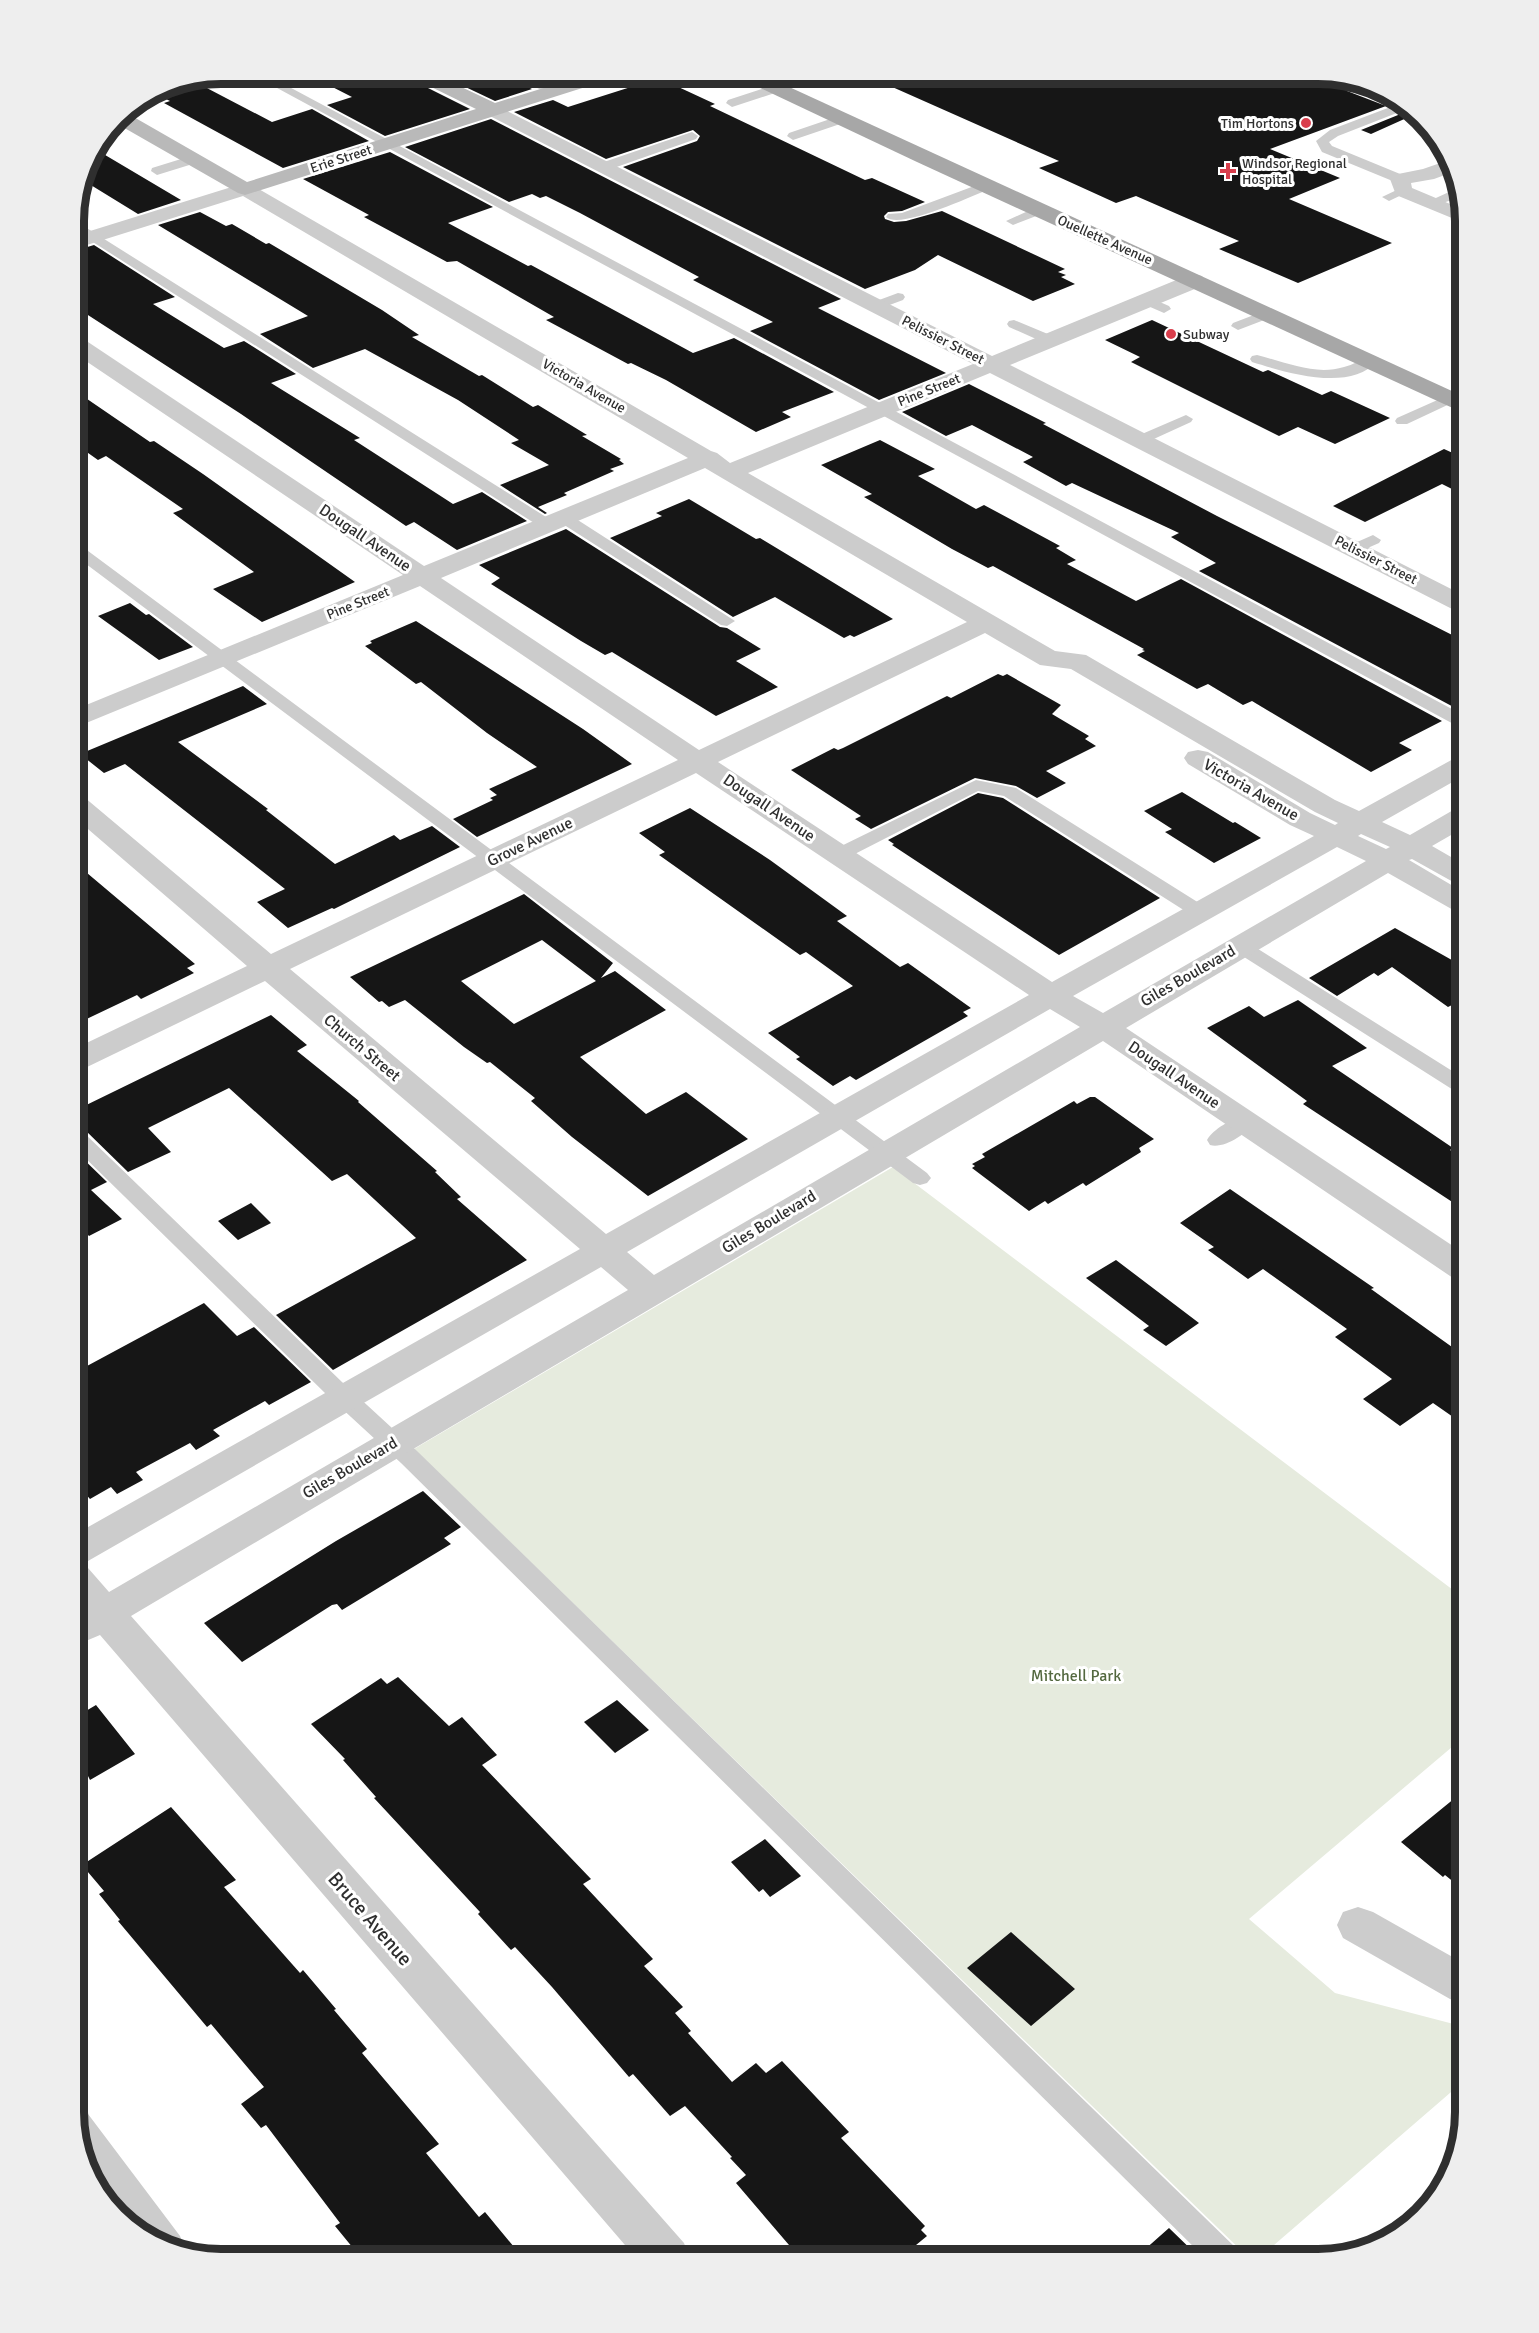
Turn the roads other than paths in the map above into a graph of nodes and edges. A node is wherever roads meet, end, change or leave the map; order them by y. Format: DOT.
graph roads {
  1 [pos="277,84"];
  2 [pos="442,84"];
  3 [pos="539,84"];
  4 [pos="574,84"];
  5 [pos="768,84"];
  6 [pos="777,88"];
  7 [pos="553,91"];
  8 [pos="732,104"];
  9 [pos="1396,109"];
  10 [pos="493,110"];
  11 [pos="842,119"];
  12 [pos="127,121"];
  13 [pos="692,136"];
  14 [pos="793,136"];
  15 [pos="388,144"];
  16 [pos="194,159"];
  17 [pos="603,166"];
  18 [pos="1445,169"];
  19 [pos="157,171"];
  20 [pos="985,186"];
  21 [pos="245,189"];
  22 [pos="1397,189"];
  23 [pos="1039,210"];
  24 [pos="1455,213"];
  25 [pos="893,217"];
  26 [pos="1013,221"];
  27 [pos="84,240"];
  28 [pos="1194,281"];
  29 [pos="897,297"];
  30 [pos="876,306"];
  31 [pos="1267,314"];
  32 [pos="1014,324"];
  33 [pos="1238,326"];
  34 [pos="1050,340"];
  35 [pos="84,350"];
  36 [pos="1257,359"];
  37 [pos="1370,361"];
  38 [pos="991,364"];
  39 [pos="1455,400"];
  40 [pos="1455,402"];
  41 [pos="882,409"];
  42 [pos="1186,419"];
  43 [pos="1402,421"];
  44 [pos="1140,440"];
  45 [pos="709,458"];
  46 [pos="731,471"];
  47 [pos="556,521"];
  48 [pos="84,556"];
  49 [pos="423,576"];
  50 [pos="1455,599"];
  51 [pos="727,621"];
  52 [pos="987,622"];
  53 [pos="222,659"];
  54 [pos="84,716"];
  55 [pos="1455,717"];
  56 [pos="699,761"];
  57 [pos="1455,770"];
  58 [pos="84,812"];
  59 [pos="1455,821"];
  60 [pos="1349,830"];
  61 [pos="1399,853"];
  62 [pos="838,855"];
  63 [pos="492,860"];
  64 [pos="1455,873"];
  65 [pos="1455,896"];
  66 [pos="1200,912"];
  67 [pos="1240,946"];
  68 [pos="268,968"];
  69 [pos="1051,996"];
  70 [pos="1102,1026"];
  71 [pos="84,1056"];
  72 [pos="1455,1081"];
  73 [pos="837,1117"];
  74 [pos="1244,1122"];
  75 [pos="1217,1140"];
  76 [pos="84,1145"];
  77 [pos="886,1153"];
  78 [pos="920,1178"];
  79 [pos="603,1251"];
  80 [pos="1455,1263"];
  81 [pos="651,1292"];
  82 [pos="345,1398"];
  83 [pos="393,1443"];
  84 [pos="84,1546"];
  85 [pos="84,1607"];
  86 [pos="89,1622"];
  87 [pos="1358,1925"];
  88 [pos="1455,1980"];
  89 [pos="86,2134"];
  90 [pos="161,2235"];
  91 [pos="658,2249"];
  92 [pos="1216,2249"];
  1 -- 15 [label="lane"];
  2 -- 10 [label="street, Pelissier Street"];
  3 -- 7 [label="lane"];
  4 -- 7 [label="street, Erie Street"];
  5 -- 6 [label="main road, Ouellette Avenue"];
  6 -- 8 [label="lane"];
  6 -- 11 [label="main road, Ouellette Avenue"];
  7 -- 10 [label="street, Erie Street"];
  9 -- 22 [label="lane"];
  10 -- 15 [label="street, Erie Street"];
  10 -- 17 [label="street, Pelissier Street"];
  11 -- 14 [label="lane"];
  11 -- 20 [label="main road, Ouellette Avenue"];
  12 -- 16 [label="street, Victoria Avenue"];
  13 -- 17 [label="lane"];
  15 -- 21 [label="street, Erie Street"];
  15 -- 41 [label="lane"];
  16 -- 19 [label="lane"];
  16 -- 21 [label="street, Victoria Avenue"];
  17 -- 30 [label="street, Pelissier Street"];
  18 -- 22 [label="street"];
  20 -- 23 [label="main road, Ouellette Avenue"];
  20 -- 25 [label="lane"];
  21 -- 27 [label="street, Erie Street"];
  21 -- 45 [label="street, Victoria Avenue"];
  22 -- 24 [label="street"];
  23 -- 26 [label="lane"];
  23 -- 28 [label="main road, Ouellette Avenue"];
  27 -- 47 [label="lane"];
  28 -- 31 [label="main road, Ouellette Avenue"];
  28 -- 34 [label="street, Pine Street"];
  29 -- 30 [label="lane"];
  30 -- 38 [label="street, Pelissier Street"];
  31 -- 33 [label="lane"];
  31 -- 37 [label="main road, Ouellette Avenue"];
  32 -- 34 [label="lane"];
  34 -- 38 [label="street, Pine Street"];
  35 -- 49 [label="street, Dougall Avenue"];
  36 -- 37 [label="lane"];
  37 -- 39 [label="main road, Ouellette Avenue"];
  38 -- 41 [label="street, Pine Street"];
  38 -- 44 [label="street, Pelissier Street"];
  40 -- 43 [label="lane"];
  41 -- 46 [label="street, Pine Street"];
  41 -- 55 [label="lane"];
  42 -- 44 [label="lane"];
  44 -- 50 [label="street, Pelissier Street"];
  45 -- 46 [label="street, Victoria Avenue"];
  45 -- 47 [label="street, Pine Street"];
  46 -- 52 [label="street, Victoria Avenue"];
  47 -- 49 [label="street, Pine Street"];
  47 -- 51 [label="lane"];
  48 -- 53 [label="lane"];
  49 -- 53 [label="street, Pine Street"];
  49 -- 56 [label="street, Dougall Avenue"];
  52 -- 56 [label="street, Grove Avenue"];
  52 -- 60 [label="street, Victoria Avenue"];
  53 -- 54 [label="street, Pine Street"];
  53 -- 63 [label="lane"];
  56 -- 62 [label="street, Dougall Avenue"];
  56 -- 63 [label="street, Grove Avenue"];
  57 -- 60 [label="street"];
  58 -- 68 [label="street, Church Street"];
  59 -- 61 [label="street, Giles Boulevard"];
  60 -- 61 [label="street, Victoria Avenue"];
  60 -- 66 [label="street"];
  61 -- 64 [label="street, Victoria Avenue"];
  61 -- 65 [label="street, Victoria Avenue"];
  61 -- 67 [label="street, Giles Boulevard"];
  62 -- 66 [label="lane"];
  62 -- 69 [label="street, Dougall Avenue"];
  63 -- 68 [label="street, Grove Avenue"];
  63 -- 73 [label="lane"];
  66 -- 69 [label="street"];
  67 -- 70 [label="street, Giles Boulevard"];
  67 -- 72 [label="lane"];
  68 -- 71 [label="street, Grove Avenue"];
  68 -- 79 [label="street, Church Street"];
  69 -- 70 [label="street, Dougall Avenue"];
  69 -- 73 [label="street"];
  70 -- 74 [label="street, Dougall Avenue"];
  70 -- 77 [label="street, Giles Boulevard"];
  73 -- 77 [label="lane"];
  73 -- 79 [label="street"];
  74 -- 75 [label="lane"];
  74 -- 80 [label="street, Dougall Avenue"];
  76 -- 82 [label="lane"];
  77 -- 78 [label="lane"];
  77 -- 81 [label="street, Giles Boulevard"];
  79 -- 81 [label="street, Church Street"];
  79 -- 82 [label="street"];
  81 -- 83 [label="street, Giles Boulevard"];
  82 -- 83 [label="lane"];
  82 -- 84 [label="street"];
  83 -- 86 [label="street, Giles Boulevard"];
  83 -- 92 [label="lane"];
  85 -- 86 [label="street, Bruce Avenue"];
  86 -- 91 [label="street, Bruce Avenue"];
  87 -- 88 [label="street"];
  89 -- 90 [label="lane"];
}
